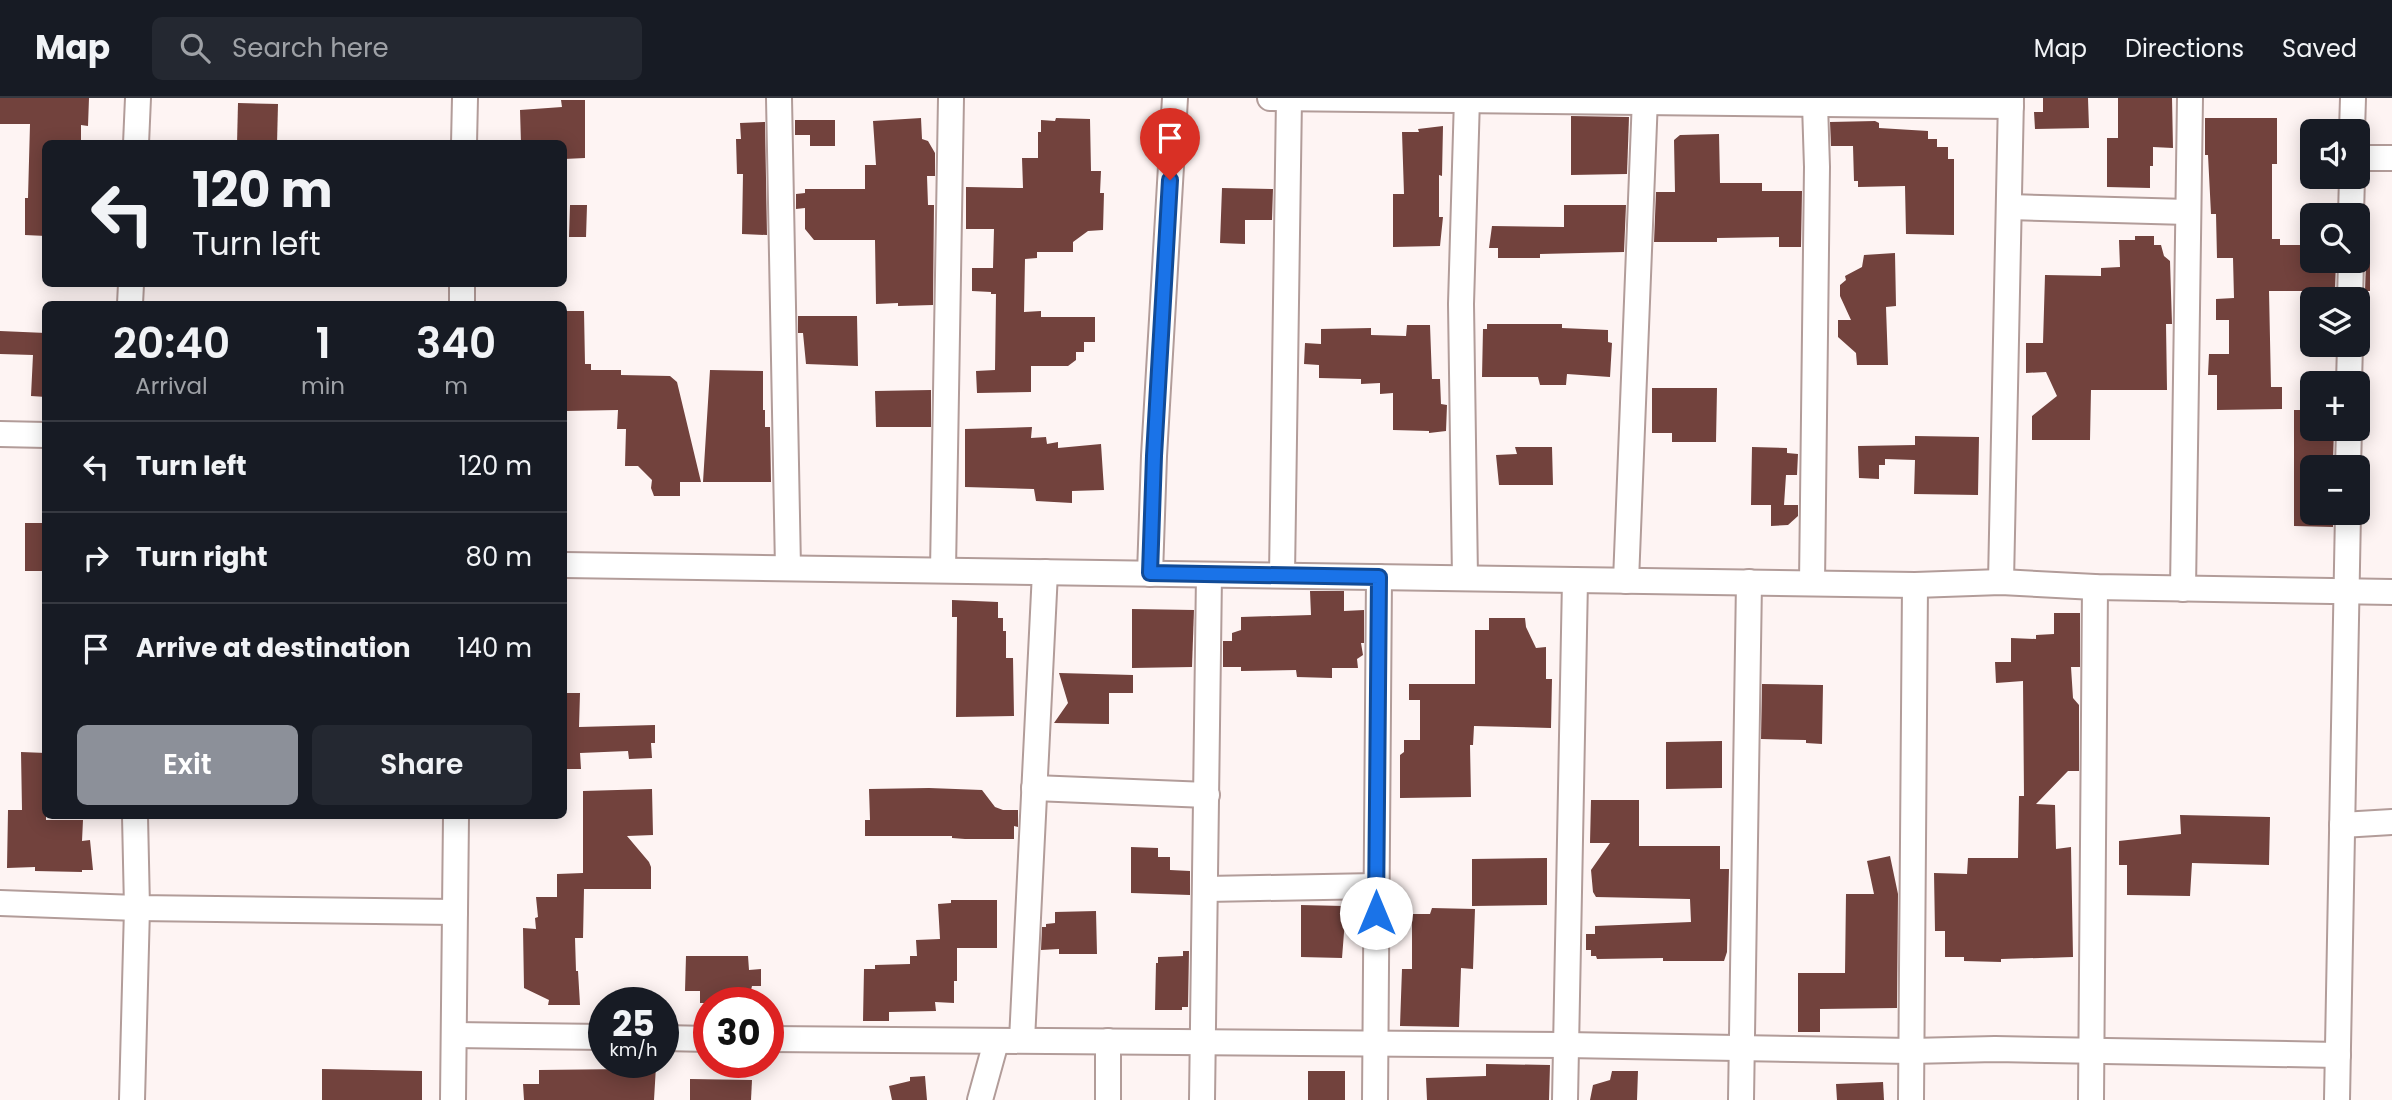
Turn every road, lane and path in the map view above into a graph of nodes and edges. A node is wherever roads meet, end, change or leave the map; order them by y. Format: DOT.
graph roads {
  1 [pos="138,98"];
  2 [pos="465,98"];
  3 [pos="779,98"];
  4 [pos="951,98"];
  5 [pos="1175,98"];
  6 [pos="1270,98"];
  7 [pos="1289,98"];
  8 [pos="2190,98"];
  9 [pos="2353,98"];
  10 [pos="1467,99"];
  11 [pos="1645,100"];
  12 [pos="2011,102"];
  13 [pos="1815,104"];
  14 [pos="2353,119"];
  15 [pos="136,140"];
  16 [pos="464,140"];
  17 [pos="2370,158"];
  18 [pos="2392,158"];
  19 [pos="2009,207"];
  20 [pos="2188,212"];
  21 [pos="0,434"];
  22 [pos="42,435"];
  23 [pos="2348,525"];
  24 [pos="567,565"];
  25 [pos="788,568"];
  26 [pos="943,570"];
  27 [pos="1045,572"];
  28 [pos="1150,573"];
  29 [pos="1209,575"];
  30 [pos="1282,575"];
  31 [pos="1379,577"];
  32 [pos="1465,578"];
  33 [pos="1575,580"];
  34 [pos="1626,580"];
  35 [pos="1749,582"];
  36 [pos="2001,582"];
  37 [pos="1812,583"];
  38 [pos="1915,585"];
  39 [pos="2095,587"];
  40 [pos="2183,589"];
  41 [pos="2347,591"];
  42 [pos="2392,592"];
  43 [pos="1034,788"];
  44 [pos="1207,795"];
  45 [pos="135,819"];
  46 [pos="456,819"];
  47 [pos="2392,822"];
  48 [pos="2342,825"];
  49 [pos="1377,886"];
  50 [pos="1206,889"];
  51 [pos="0,903"];
  52 [pos="137,908"];
  53 [pos="455,912"];
  54 [pos="454,1035"];
  55 [pos="588,1037"];
  56 [pos="784,1039"];
  57 [pos="1022,1040"];
  58 [pos="1108,1041"];
  59 [pos="996,1042"];
  60 [pos="1202,1042"];
  61 [pos="1375,1044"];
  62 [pos="1566,1045"];
  63 [pos="1742,1047"];
  64 [pos="2091,1050"];
  65 [pos="1911,1051"];
  66 [pos="2338,1055"];
  67 [pos="132,1100"];
  68 [pos="453,1100"];
  69 [pos="980,1100"];
  70 [pos="1108,1100"];
  71 [pos="1202,1100"];
  72 [pos="1375,1100"];
  73 [pos="1564,1100"];
  74 [pos="1741,1100"];
  75 [pos="1911,1100"];
  76 [pos="2091,1100"];
  77 [pos="2337,1100"];
  1 -- 15 [label="street"];
  2 -- 16 [label="street"];
  3 -- 25 [label="street"];
  4 -- 26 [label="street"];
  5 -- 28 [label="street"];
  6 -- 7 [label="street"];
  7 -- 10 [label="street"];
  7 -- 30 [label="street"];
  8 -- 20 [label="street"];
  9 -- 14 [label="street"];
  10 -- 11 [label="street"];
  10 -- 32 [label="street"];
  11 -- 13 [label="street"];
  11 -- 34 [label="street"];
  12 -- 13 [label="street"];
  12 -- 19 [label="street"];
  13 -- 37 [label="street"];
  17 -- 18 [label="street"];
  19 -- 20 [label="street"];
  19 -- 36 [label="street"];
  20 -- 40 [label="street"];
  21 -- 22 [label="street"];
  23 -- 41 [label="street"];
  24 -- 25 [label="street"];
  25 -- 26 [label="street"];
  26 -- 27 [label="street"];
  27 -- 28 [label="street"];
  27 -- 43 [label="street"];
  28 -- 29 [label="street"];
  29 -- 30 [label="street"];
  29 -- 44 [label="street"];
  30 -- 31 [label="street"];
  31 -- 32 [label="street"];
  31 -- 49 [label="street"];
  32 -- 33 [label="street"];
  33 -- 34 [label="street"];
  33 -- 62 [label="street"];
  34 -- 35 [label="street"];
  35 -- 37 [label="street"];
  35 -- 63 [label="street"];
  36 -- 38 [label="street"];
  36 -- 39 [label="street"];
  37 -- 38 [label="street"];
  38 -- 65 [label="street"];
  39 -- 40 [label="street"];
  39 -- 64 [label="street"];
  40 -- 41 [label="street"];
  41 -- 42 [label="street"];
  41 -- 48 [label="street"];
  43 -- 44 [label="street"];
  43 -- 57 [label="street"];
  44 -- 50 [label="street"];
  45 -- 52 [label="street"];
  46 -- 53 [label="street"];
  47 -- 48 [label="street"];
  48 -- 66 [label="street"];
  49 -- 50 [label="street"];
  49 -- 61 [label="street"];
  50 -- 60 [label="street"];
  51 -- 52 [label="street"];
  52 -- 53 [label="street"];
  52 -- 67 [label="street"];
  53 -- 54 [label="street"];
  54 -- 55 [label="street"];
  54 -- 68 [label="street"];
  56 -- 59 [label="street"];
  57 -- 58 [label="street"];
  57 -- 59 [label="street"];
  58 -- 60 [label="street"];
  58 -- 70 [label="street"];
  59 -- 69 [label="street"];
  60 -- 61 [label="street"];
  60 -- 71 [label="street"];
  61 -- 62 [label="street"];
  61 -- 72 [label="street"];
  62 -- 63 [label="street"];
  62 -- 73 [label="street"];
  63 -- 65 [label="street"];
  63 -- 74 [label="street"];
  64 -- 65 [label="street"];
  64 -- 66 [label="street"];
  64 -- 76 [label="street"];
  65 -- 75 [label="street"];
  66 -- 77 [label="street"];
}
